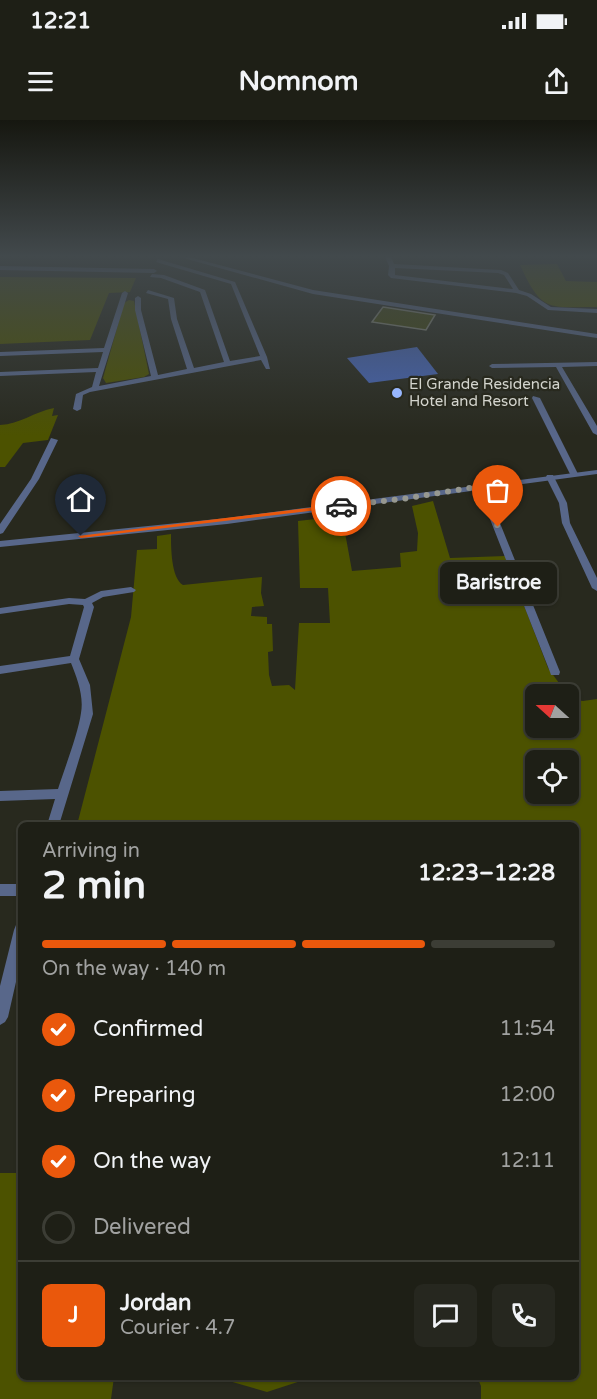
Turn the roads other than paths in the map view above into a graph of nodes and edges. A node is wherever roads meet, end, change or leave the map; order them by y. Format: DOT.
graph roads {
  1 [pos="117,317"];
  2 [pos="140,317"];
  3 [pos="174,317"];
  4 [pos="212,317"];
  5 [pos="247,317"];
  6 [pos="472,317"];
  7 [pos="597,336"];
  8 [pos="105,350"];
  9 [pos="0,354"];
  10 [pos="264,357"];
  11 [pos="228,364"];
  12 [pos="597,364"];
  13 [pos="558,365"];
  14 [pos="492,366"];
  15 [pos="268,368"];
  16 [pos="100,370"];
  17 [pos="190,371"];
  18 [pos="0,374"];
  19 [pos="155,377"];
  20 [pos="95,388"];
  21 [pos="536,398"];
  22 [pos="77,409"];
  23 [pos="597,433"];
  24 [pos="54,440"];
  25 [pos="597,472"];
  26 [pos="574,474"];
  27 [pos="550,477"];
  28 [pos="481,486"];
  29 [pos="0,531"];
  30 [pos="0,544"];
  31 [pos="597,588"];
  32 [pos="131,590"];
  33 [pos="87,602"];
  34 [pos="0,611"];
  35 [pos="74,659"];
  36 [pos="0,670"];
  37 [pos="555,672"];
  38 [pos="63,794"];
  39 [pos="0,796"];
  40 [pos="54,822"];
  41 [pos="0,890"];
  42 [pos="18,890"];
  43 [pos="18,942"];
  44 [pos="0,1017"];
  1 -- 8 [label="street"];
  2 -- 19 [label="street"];
  3 -- 17 [label="street"];
  4 -- 11 [label="street"];
  5 -- 10 [label="street"];
  6 -- 7 [label="street"];
  8 -- 9 [label="street"];
  8 -- 16 [label="street"];
  10 -- 11 [label="street"];
  10 -- 15 [label="street"];
  11 -- 17 [label="street"];
  12 -- 13 [label="street"];
  13 -- 14 [label="street"];
  13 -- 23 [label="street"];
  16 -- 18 [label="street"];
  16 -- 20 [label="street"];
  17 -- 19 [label="street"];
  19 -- 20 [label="street"];
  20 -- 22 [label="street"];
  21 -- 26 [label="street"];
  24 -- 29 [label="street"];
  25 -- 26 [label="street"];
  26 -- 27 [label="street"];
  27 -- 28 [label="street"];
  27 -- 31 [label="street"];
  28 -- 30 [label="street"];
  28 -- 37 [label="street"];
  32 -- 33 [label="street"];
  33 -- 34 [label="street"];
  33 -- 35 [label="street"];
  35 -- 36 [label="street"];
  35 -- 38 [label="street"];
  38 -- 39 [label="street"];
  38 -- 40 [label="street"];
  41 -- 42 [label="street"];
  43 -- 44 [label="street"];
}
